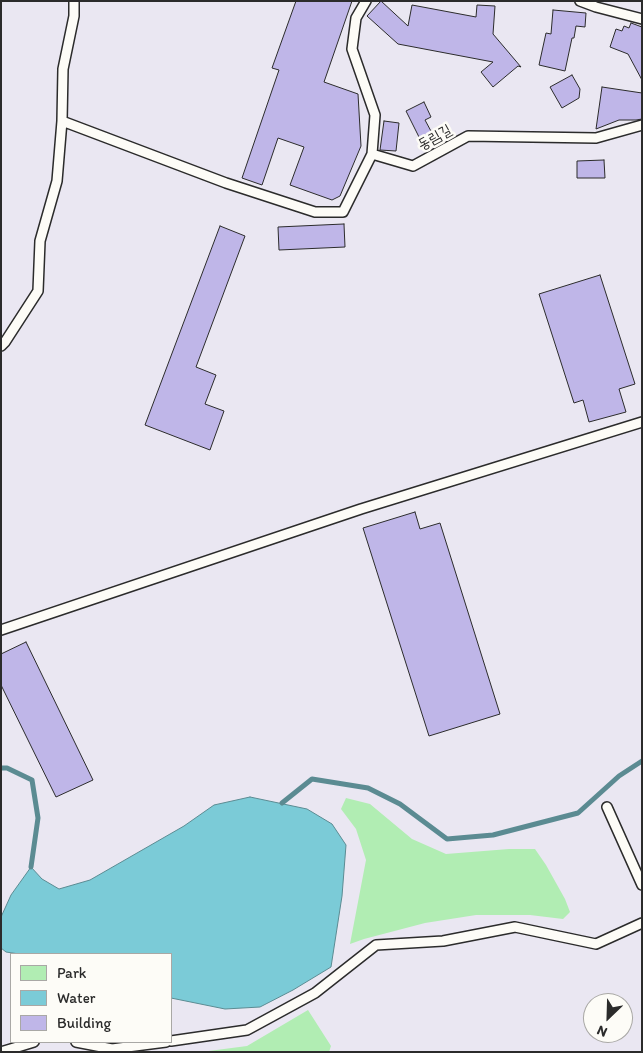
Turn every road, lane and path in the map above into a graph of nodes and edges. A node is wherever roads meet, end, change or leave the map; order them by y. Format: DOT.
graph roads {
  1 [pos="74,1"];
  2 [pos="366,1"];
  3 [pos="580,1"];
  4 [pos="642,19"];
  5 [pos="62,121"];
  6 [pos="642,125"];
  7 [pos="372,154"];
  8 [pos="1,346"];
  9 [pos="642,422"];
  10 [pos="1,630"];
  11 [pos="608,807"];
  12 [pos="642,885"];
  13 [pos="642,923"];
  14 [pos="172,1041"];
  15 [pos="31,1043"];
  16 [pos="81,1043"];
  17 [pos="158,1043"];
  18 [pos="1,1052"];
  1 -- 5 [label="lane"];
  2 -- 7 [label="lane"];
  3 -- 4 [label="lane"];
  5 -- 7 [label="lane"];
  5 -- 8 [label="lane"];
  6 -- 7 [label="lane, 동림길"];
  9 -- 10 [label="lane"];
  11 -- 12 [label="lane"];
  13 -- 14 [label="lane"];
  15 -- 18 [label="lane"];
  16 -- 17 [label="lane"];
}
